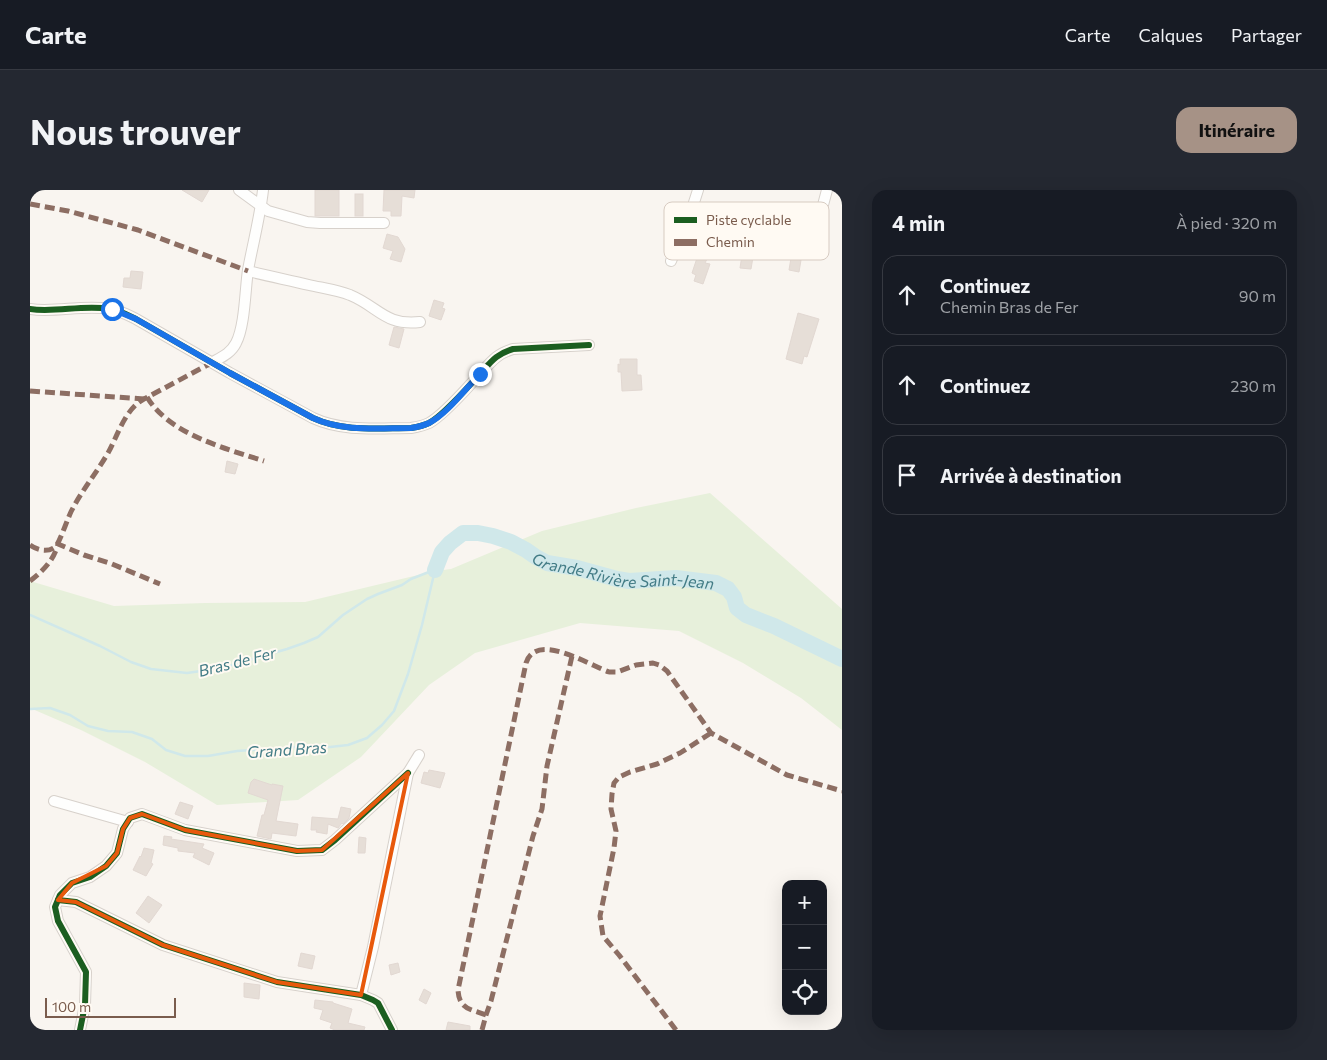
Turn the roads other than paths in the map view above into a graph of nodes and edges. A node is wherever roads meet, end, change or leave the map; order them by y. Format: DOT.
graph roads {
  1 [pos="240,190"];
  2 [pos="263,190"];
  3 [pos="698,190"];
  4 [pos="694,202"];
  5 [pos="261,206"];
  6 [pos="384,223"];
  7 [pos="248,271"];
  8 [pos="30,310"];
  9 [pos="420,322"];
  10 [pos="589,345"];
  11 [pos="213,362"];
  12 [pos="418,755"];
  13 [pos="408,773"];
  14 [pos="54,802"];
  15 [pos="128,822"];
  16 [pos="58,900"];
  17 [pos="361,995"];
  18 [pos="80,1030"];
  19 [pos="392,1030"];
  1 -- 5 [label="street"];
  2 -- 5 [label="street"];
  3 -- 4 [label="street"];
  5 -- 6 [label="street"];
  5 -- 7 [label="street"];
  7 -- 9 [label="street"];
  7 -- 11 [label="street"];
  8 -- 11 [label="street"];
  10 -- 11 [label="street"];
  12 -- 13 [label="street"];
  13 -- 15 [label="street"];
  13 -- 17 [label="street"];
  14 -- 15 [label="street"];
  15 -- 16 [label="street"];
  16 -- 17 [label="street"];
  16 -- 18 [label="street"];
  17 -- 19 [label="street"];
}
